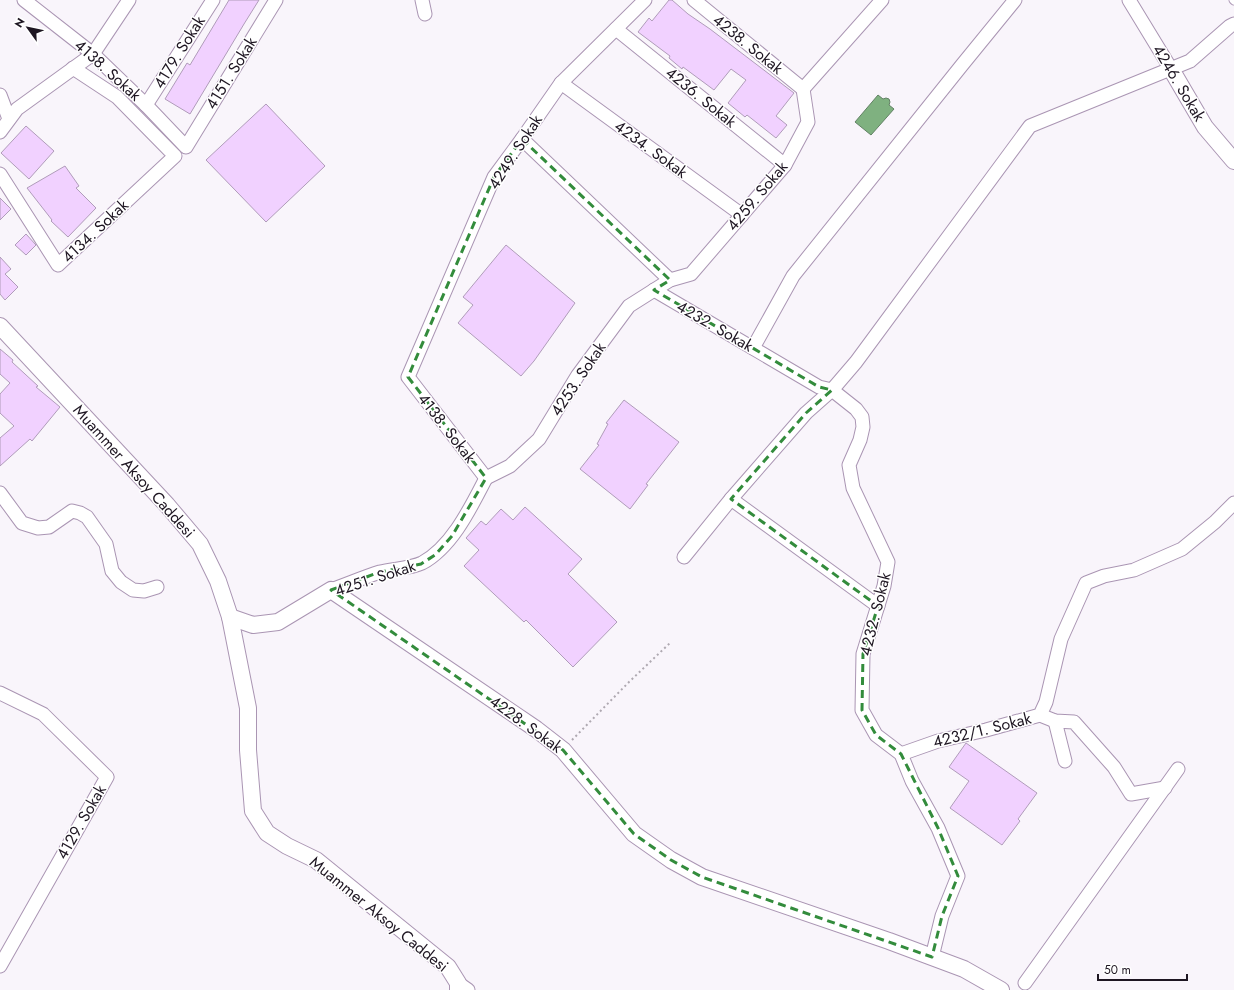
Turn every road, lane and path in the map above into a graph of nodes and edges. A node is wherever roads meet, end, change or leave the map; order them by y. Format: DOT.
graph roads {
  1 [pos="24,0"];
  2 [pos="129,0"];
  3 [pos="213,0"];
  4 [pos="276,0"];
  5 [pos="422,0"];
  6 [pos="646,0"];
  7 [pos="694,0"];
  8 [pos="882,0"];
  9 [pos="1015,0"];
  10 [pos="1129,0"];
  11 [pos="40,5"];
  12 [pos="425,14"];
  13 [pos="1234,24"];
  14 [pos="616,29"];
  15 [pos="93,54"];
  16 [pos="73,68"];
  17 [pos="1171,69"];
  18 [pos="561,83"];
  19 [pos="803,89"];
  20 [pos="0,95"];
  21 [pos="146,105"];
  22 [pos="9,119"];
  23 [pos="0,132"];
  24 [pos="522,139"];
  25 [pos="186,147"];
  26 [pos="1234,161"];
  27 [pos="785,165"];
  28 [pos="0,174"];
  29 [pos="742,215"];
  30 [pos="670,280"];
  31 [pos="654,290"];
  32 [pos="0,326"];
  33 [pos="753,348"];
  34 [pos="408,377"];
  35 [pos="832,390"];
  36 [pos="486,478"];
  37 [pos="0,493"];
  38 [pos="731,499"];
  39 [pos="1234,503"];
  40 [pos="684,557"];
  41 [pos="157,588"];
  42 [pos="331,590"];
  43 [pos="878,606"];
  44 [pos="230,617"];
  45 [pos="671,642"];
  46 [pos="0,693"];
  47 [pos="1040,715"];
  48 [pos="1055,721"];
  49 [pos="563,750"];
  50 [pos="901,754"];
  51 [pos="1065,761"];
  52 [pos="1178,769"];
  53 [pos="1165,788"];
  54 [pos="932,957"];
  55 [pos="0,966"];
  56 [pos="1025,984"];
  57 [pos="461,988"];
  58 [pos="1000,990"];
  1 -- 11 [label="street, 4138. Sokak"];
  2 -- 15 [label="street"];
  3 -- 21 [label="street, 4179. Sokak"];
  4 -- 25 [label="street, 4151. Sokak"];
  5 -- 12 [label="street"];
  6 -- 14 [label="street, 4249. Sokak"];
  7 -- 19 [label="street, 4238. Sokak"];
  8 -- 19 [label="street"];
  9 -- 33 [label="street"];
  10 -- 17 [label="street, 4246. Sokak"];
  11 -- 15 [label="street, 4138. Sokak"];
  13 -- 17 [label="street"];
  14 -- 18 [label="street, 4249. Sokak"];
  14 -- 27 [label="street, 4236. Sokak"];
  15 -- 16 [label="street"];
  15 -- 21 [label="street, 4138. Sokak"];
  16 -- 22 [label="street"];
  16 -- 28 [label="street, 4134. Sokak"];
  17 -- 26 [label="street, 4246. Sokak"];
  17 -- 35 [label="street"];
  18 -- 24 [label="street, 4249. Sokak"];
  18 -- 29 [label="street, 4234. Sokak"];
  19 -- 27 [label="street, 4259. Sokak"];
  20 -- 22 [label="street"];
  21 -- 25 [label="street, 4138. Sokak"];
  22 -- 23 [label="street"];
  24 -- 30 [label="street, 4232. Sokak"];
  24 -- 34 [label="street, 4249. Sokak"];
  27 -- 29 [label="street, 4259. Sokak"];
  29 -- 30 [label="street, 4259. Sokak"];
  30 -- 31 [label="street, 4253. Sokak"];
  31 -- 33 [label="street, 4232. Sokak"];
  31 -- 36 [label="street, 4253. Sokak"];
  32 -- 44 [label="street, Muammer Aksoy Caddesi"];
  33 -- 35 [label="street, 4232. Sokak"];
  34 -- 36 [label="street, 4138. Sokak"];
  35 -- 38 [label="street"];
  35 -- 43 [label="street, 4232. Sokak"];
  36 -- 42 [label="street, 4251. Sokak"];
  37 -- 41 [label="street"];
  38 -- 40 [label="street"];
  38 -- 43 [label="street"];
  39 -- 47 [label="street, 4232/1. Sokak"];
  42 -- 44 [label="street, 4251. Sokak"];
  42 -- 49 [label="street, 4228. Sokak"];
  43 -- 50 [label="street, 4232. Sokak"];
  44 -- 57 [label="street, Muammer Aksoy Caddesi"];
  45 -- 49 [label="path"];
  46 -- 55 [label="street, 4129. Sokak"];
  47 -- 48 [label="street"];
  47 -- 50 [label="street, 4232/1. Sokak"];
  48 -- 51 [label="street"];
  48 -- 53 [label="street"];
  49 -- 54 [label="street, 4228. Sokak"];
  50 -- 54 [label="street"];
  52 -- 53 [label="street"];
  53 -- 56 [label="street"];
  54 -- 58 [label="street"];
}
